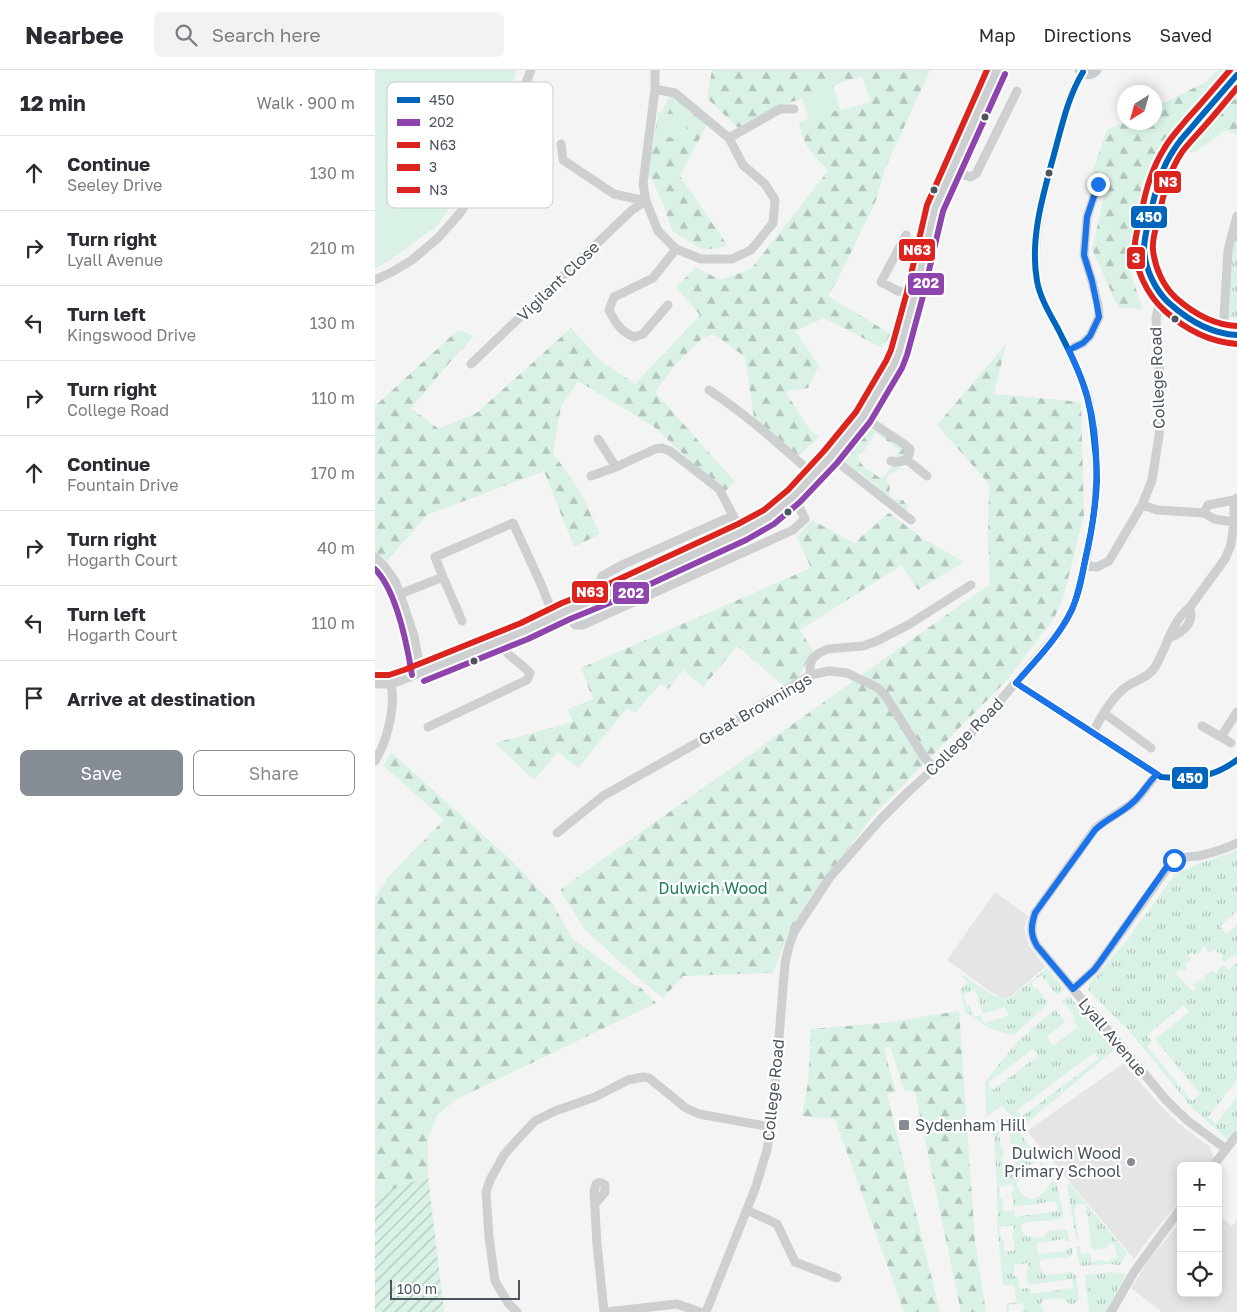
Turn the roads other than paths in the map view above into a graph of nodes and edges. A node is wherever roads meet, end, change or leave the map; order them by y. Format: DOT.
graph roads {
  1 [pos="531,70"];
  2 [pos="655,70"];
  3 [pos="997,70"];
  4 [pos="1096,70"];
  5 [pos="1081,71"];
  6 [pos="1236,77"];
  7 [pos="526,82"];
  8 [pos="655,89"];
  9 [pos="1017,90"];
  10 [pos="794,109"];
  11 [pos="729,138"];
  12 [pos="561,144"];
  13 [pos="953,170"];
  14 [pos="1098,184"];
  15 [pos="646,201"];
  16 [pos="463,208"];
  17 [pos="1237,216"];
  18 [pos="906,234"];
  19 [pos="676,249"];
  20 [pos="375,280"];
  21 [pos="915,294"];
  22 [pos="1163,298"];
  23 [pos="668,305"];
  24 [pos="1223,334"];
  25 [pos="1237,335"];
  26 [pos="1069,350"];
  27 [pos="471,364"];
  28 [pos="709,390"];
  29 [pos="863,417"];
  30 [pos="598,439"];
  31 [pos="831,457"];
  32 [pos="906,459"];
  33 [pos="891,461"];
  34 [pos="616,467"];
  35 [pos="814,475"];
  36 [pos="591,476"];
  37 [pos="927,476"];
  38 [pos="794,496"];
  39 [pos="1236,499"];
  40 [pos="1142,505"];
  41 [pos="1203,513"];
  42 [pos="732,516"];
  43 [pos="911,520"];
  44 [pos="1234,522"];
  45 [pos="742,532"];
  46 [pos="375,556"];
  47 [pos="1084,565"];
  48 [pos="443,577"];
  49 [pos="971,585"];
  50 [pos="400,594"];
  51 [pos="603,596"];
  52 [pos="565,611"];
  53 [pos="554,617"];
  54 [pos="462,622"];
  55 [pos="498,643"];
  56 [pos="421,673"];
  57 [pos="810,675"];
  58 [pos="1016,683"];
  59 [pos="375,684"];
  60 [pos="391,684"];
  61 [pos="1237,712"];
  62 [pos="1104,713"];
  63 [pos="428,726"];
  64 [pos="1202,726"];
  65 [pos="1093,732"];
  66 [pos="1221,737"];
  67 [pos="1231,743"];
  68 [pos="1151,748"];
  69 [pos="1237,760"];
  70 [pos="375,761"];
  71 [pos="934,768"];
  72 [pos="1157,774"];
  73 [pos="557,833"];
  74 [pos="1237,843"];
  75 [pos="1073,989"];
  76 [pos="771,1127"];
  77 [pos="1237,1135"];
  78 [pos="1226,1149"];
  79 [pos="1216,1162"];
  80 [pos="595,1204"];
  81 [pos="747,1210"];
  82 [pos="1177,1213"];
  83 [pos="837,1278"];
  84 [pos="517,1312"];
  85 [pos="605,1312"];
  86 [pos="700,1312"];
  87 [pos="706,1312"];
  88 [pos="1111,1312"];
  1 -- 7 [label="street"];
  2 -- 8 [label="street"];
  3 -- 13 [label="street"];
  4 -- 5 [label="main road"];
  5 -- 26 [label="street"];
  6 -- 22 [label="main road"];
  8 -- 11 [label="street"];
  8 -- 15 [label="street"];
  9 -- 13 [label="street"];
  10 -- 11 [label="street"];
  11 -- 19 [label="street"];
  12 -- 15 [label="street"];
  13 -- 21 [label="street"];
  14 -- 26 [label="street"];
  15 -- 19 [label="street"];
  15 -- 27 [label="street, Vigilant Close"];
  16 -- 20 [label="street"];
  17 -- 24 [label="street"];
  18 -- 21 [label="street"];
  19 -- 23 [label="street"];
  21 -- 29 [label="street"];
  22 -- 24 [label="main road"];
  22 -- 40 [label="street, College Road"];
  24 -- 25 [label="main road"];
  26 -- 47 [label="street"];
  28 -- 35 [label="street"];
  29 -- 31 [label="street"];
  29 -- 32 [label="street"];
  30 -- 34 [label="street"];
  31 -- 35 [label="street"];
  31 -- 43 [label="street"];
  32 -- 33 [label="street"];
  32 -- 37 [label="street"];
  34 -- 36 [label="street"];
  34 -- 42 [label="street"];
  35 -- 38 [label="street"];
  38 -- 45 [label="street"];
  38 -- 52 [label="street"];
  39 -- 41 [label="street"];
  39 -- 44 [label="street"];
  40 -- 41 [label="street"];
  40 -- 47 [label="street, College Road"];
  41 -- 44 [label="street"];
  42 -- 45 [label="street"];
  42 -- 51 [label="street"];
  44 -- 62 [label="street"];
  45 -- 51 [label="street"];
  46 -- 50 [label="street"];
  47 -- 58 [label="street, College Road"];
  48 -- 50 [label="street"];
  48 -- 53 [label="street"];
  48 -- 54 [label="street"];
  49 -- 57 [label="street"];
  50 -- 56 [label="street"];
  51 -- 52 [label="street"];
  52 -- 53 [label="street"];
  53 -- 55 [label="street"];
  55 -- 56 [label="street"];
  55 -- 63 [label="street"];
  56 -- 60 [label="street"];
  57 -- 71 [label="street, Great Brownings"];
  57 -- 73 [label="street, Great Brownings"];
  58 -- 65 [label="street"];
  58 -- 71 [label="street, College Road"];
  59 -- 60 [label="street"];
  60 -- 70 [label="street"];
  61 -- 66 [label="street"];
  62 -- 65 [label="street"];
  62 -- 68 [label="street"];
  64 -- 66 [label="street"];
  65 -- 72 [label="street"];
  66 -- 67 [label="street"];
  69 -- 72 [label="street"];
  71 -- 76 [label="street, College Road"];
  72 -- 75 [label="street, Lyall Avenue"];
  74 -- 75 [label="street"];
  75 -- 78 [label="street, Lyall Avenue"];
  76 -- 81 [label="street, College Road"];
  76 -- 84 [label="street"];
  77 -- 78 [label="street"];
  78 -- 79 [label="street"];
  80 -- 85 [label="street"];
  81 -- 83 [label="street"];
  81 -- 87 [label="street, College Road"];
  82 -- 88 [label="street"];
  85 -- 86 [label="street"];
}
